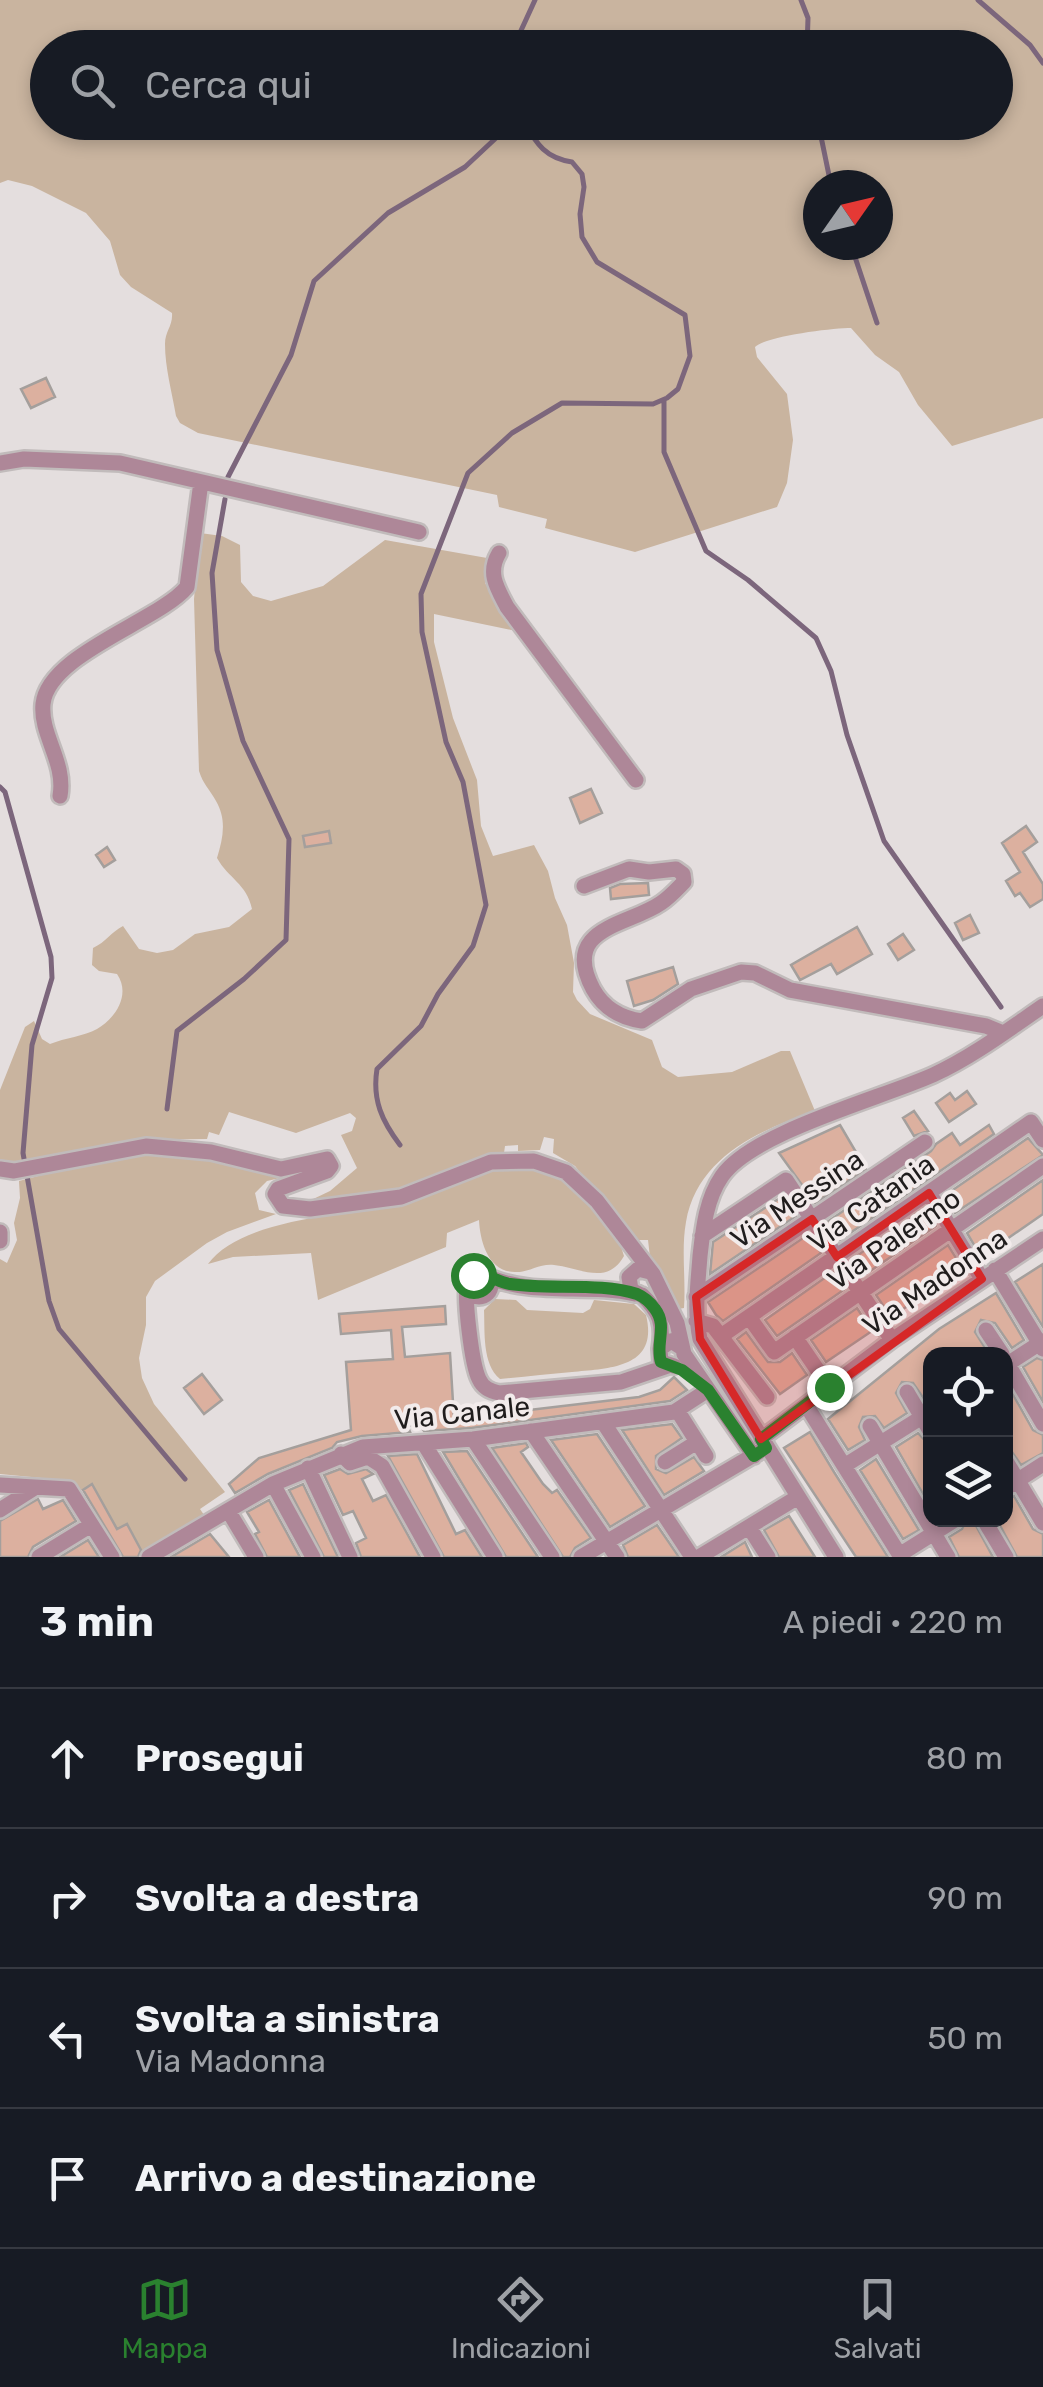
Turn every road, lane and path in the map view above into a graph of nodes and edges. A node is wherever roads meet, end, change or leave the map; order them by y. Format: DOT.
graph roads {
  1 [pos="0,463"];
  2 [pos="201,482"];
  3 [pos="419,532"];
  4 [pos="499,553"];
  5 [pos="636,780"];
  6 [pos="60,796"];
  7 [pos="584,886"];
  8 [pos="1043,1006"];
  9 [pos="1003,1033"];
  10 [pos="1043,1140"];
  11 [pos="925,1142"];
  12 [pos="1043,1166"];
  13 [pos="0,1169"];
  14 [pos="929,1193"];
  15 [pos="812,1219"];
  16 [pos="953,1228"];
  17 [pos="0,1232"];
  18 [pos="702,1236"];
  19 [pos="1043,1239"];
  20 [pos="0,1241"];
  21 [pos="628,1242"];
  22 [pos="836,1256"];
  23 [pos="631,1275"];
  24 [pos="988,1275"];
  25 [pos="652,1278"];
  26 [pos="485,1288"];
  27 [pos="607,1289"];
  28 [pos="860,1292"];
  29 [pos="639,1294"];
  30 [pos="696,1297"];
  31 [pos="749,1317"];
  32 [pos="696,1321"];
  33 [pos="470,1327"];
  34 [pos="986,1330"];
  35 [pos="721,1336"];
  36 [pos="795,1338"];
  37 [pos="892,1340"];
  38 [pos="1042,1344"];
  39 [pos="996,1347"];
  40 [pos="671,1356"];
  41 [pos="1013,1357"];
  42 [pos="1013,1374"];
  43 [pos="829,1387"];
  44 [pos="708,1390"];
  45 [pos="907,1392"];
  46 [pos="767,1397"];
  47 [pos="806,1405"];
  48 [pos="677,1410"];
  49 [pos="923,1413"];
  50 [pos="603,1422"];
  51 [pos="923,1422"];
  52 [pos="1043,1424"];
  53 [pos="870,1426"];
  54 [pos="531,1431"];
  55 [pos="474,1439"];
  56 [pos="424,1444"];
  57 [pos="880,1444"];
  58 [pos="760,1448"];
  59 [pos="341,1454"];
  60 [pos="664,1462"];
  61 [pos="1043,1464"];
  62 [pos="844,1466"];
  63 [pos="308,1468"];
  64 [pos="1013,1483"];
  65 [pos="273,1484"];
  66 [pos="0,1485"];
  67 [pos="1013,1486"];
  68 [pos="33,1489"];
  69 [pos="798,1497"];
  70 [pos="0,1510"];
  71 [pos="662,1511"];
  72 [pos="229,1512"];
  73 [pos="1043,1524"];
  74 [pos="92,1525"];
  75 [pos="748,1527"];
  76 [pos="944,1527"];
  77 [pos="988,1527"];
  78 [pos="934,1533"];
  79 [pos="607,1542"];
  80 [pos="248,1554"];
  81 [pos="900,1556"];
  82 [pos="38,1557"];
  83 [pos="112,1557"];
  84 [pos="148,1557"];
  85 [pos="314,1557"];
  86 [pos="350,1557"];
  87 [pos="433,1557"];
  88 [pos="495,1557"];
  89 [pos="552,1557"];
  90 [pos="581,1557"];
  91 [pos="617,1557"];
  92 [pos="696,1557"];
  93 [pos="768,1557"];
  94 [pos="836,1557"];
  95 [pos="948,1557"];
  96 [pos="1006,1557"];
  1 -- 2 [label="street"];
  2 -- 3 [label="street"];
  2 -- 6 [label="street"];
  4 -- 5 [label="street"];
  7 -- 9 [label="street"];
  8 -- 9 [label="street"];
  9 -- 18 [label="street"];
  10 -- 14 [label="street, Via Catania"];
  11 -- 15 [label="street, Via Messina"];
  12 -- 16 [label="street, Via Palermo"];
  13 -- 21 [label="street"];
  14 -- 16 [label="street"];
  14 -- 22 [label="street, Via Catania"];
  15 -- 18 [label="street"];
  15 -- 22 [label="street"];
  15 -- 30 [label="street, Via Messina"];
  16 -- 24 [label="street"];
  16 -- 28 [label="street, Via Palermo"];
  17 -- 20 [label="street"];
  18 -- 30 [label="street"];
  19 -- 24 [label="street, Via Madonna"];
  21 -- 23 [label="street"];
  21 -- 25 [label="street"];
  22 -- 28 [label="street"];
  22 -- 31 [label="street, Via Catania"];
  23 -- 25 [label="street"];
  23 -- 27 [label="street"];
  23 -- 29 [label="street"];
  24 -- 37 [label="street, Via Madonna"];
  24 -- 38 [label="street"];
  25 -- 29 [label="street"];
  25 -- 40 [label="street"];
  26 -- 27 [label="street"];
  26 -- 33 [label="street"];
  26 -- 33 [label="street"];
  27 -- 29 [label="street"];
  28 -- 36 [label="street, Via Palermo"];
  28 -- 37 [label="street"];
  29 -- 40 [label="street"];
  30 -- 32 [label="street"];
  31 -- 35 [label="street, Via Catania"];
  31 -- 36 [label="street, Via Palermo"];
  32 -- 35 [label="street"];
  32 -- 58 [label="street"];
  33 -- 40 [label="street"];
  34 -- 39 [label="street"];
  35 -- 46 [label="street"];
  36 -- 43 [label="street"];
  37 -- 43 [label="street, Via Madonna"];
  38 -- 41 [label="street"];
  40 -- 44 [label="street"];
  42 -- 52 [label="street"];
  43 -- 47 [label="street, Via Madonna"];
  44 -- 48 [label="street, Via Canale"];
  44 -- 58 [label="street"];
  45 -- 49 [label="street"];
  47 -- 58 [label="street, Via Madonna"];
  47 -- 62 [label="street"];
  48 -- 50 [label="street, Via Canale"];
  48 -- 60 [label="street"];
  50 -- 54 [label="street, Via Canale"];
  50 -- 71 [label="street"];
  51 -- 57 [label="street"];
  53 -- 57 [label="street"];
  54 -- 55 [label="street, Via Canale"];
  54 -- 79 [label="street"];
  55 -- 56 [label="street, Via Canale"];
  55 -- 89 [label="street"];
  56 -- 59 [label="street, Via Canale"];
  56 -- 88 [label="street"];
  57 -- 62 [label="street"];
  57 -- 78 [label="street"];
  58 -- 69 [label="street"];
  58 -- 71 [label="street, Via Madonna"];
  59 -- 63 [label="street, Via Canale"];
  59 -- 87 [label="street"];
  61 -- 64 [label="street"];
  62 -- 81 [label="street"];
  63 -- 65 [label="street, Via Canale"];
  63 -- 86 [label="street"];
  65 -- 72 [label="street, Via Canale"];
  65 -- 85 [label="street"];
  66 -- 68 [label="street"];
  67 -- 73 [label="street"];
  68 -- 70 [label="street"];
  68 -- 74 [label="street"];
  69 -- 75 [label="street"];
  69 -- 94 [label="street"];
  71 -- 79 [label="street, Via Madonna"];
  71 -- 92 [label="street"];
  72 -- 80 [label="street"];
  72 -- 84 [label="street, Via Canale"];
  74 -- 82 [label="street"];
  74 -- 83 [label="street"];
  75 -- 92 [label="street"];
  75 -- 93 [label="street"];
  76 -- 78 [label="street"];
  77 -- 96 [label="street"];
  78 -- 81 [label="street"];
  78 -- 95 [label="street"];
  79 -- 90 [label="street, Via Madonna"];
  79 -- 91 [label="street"];
}
